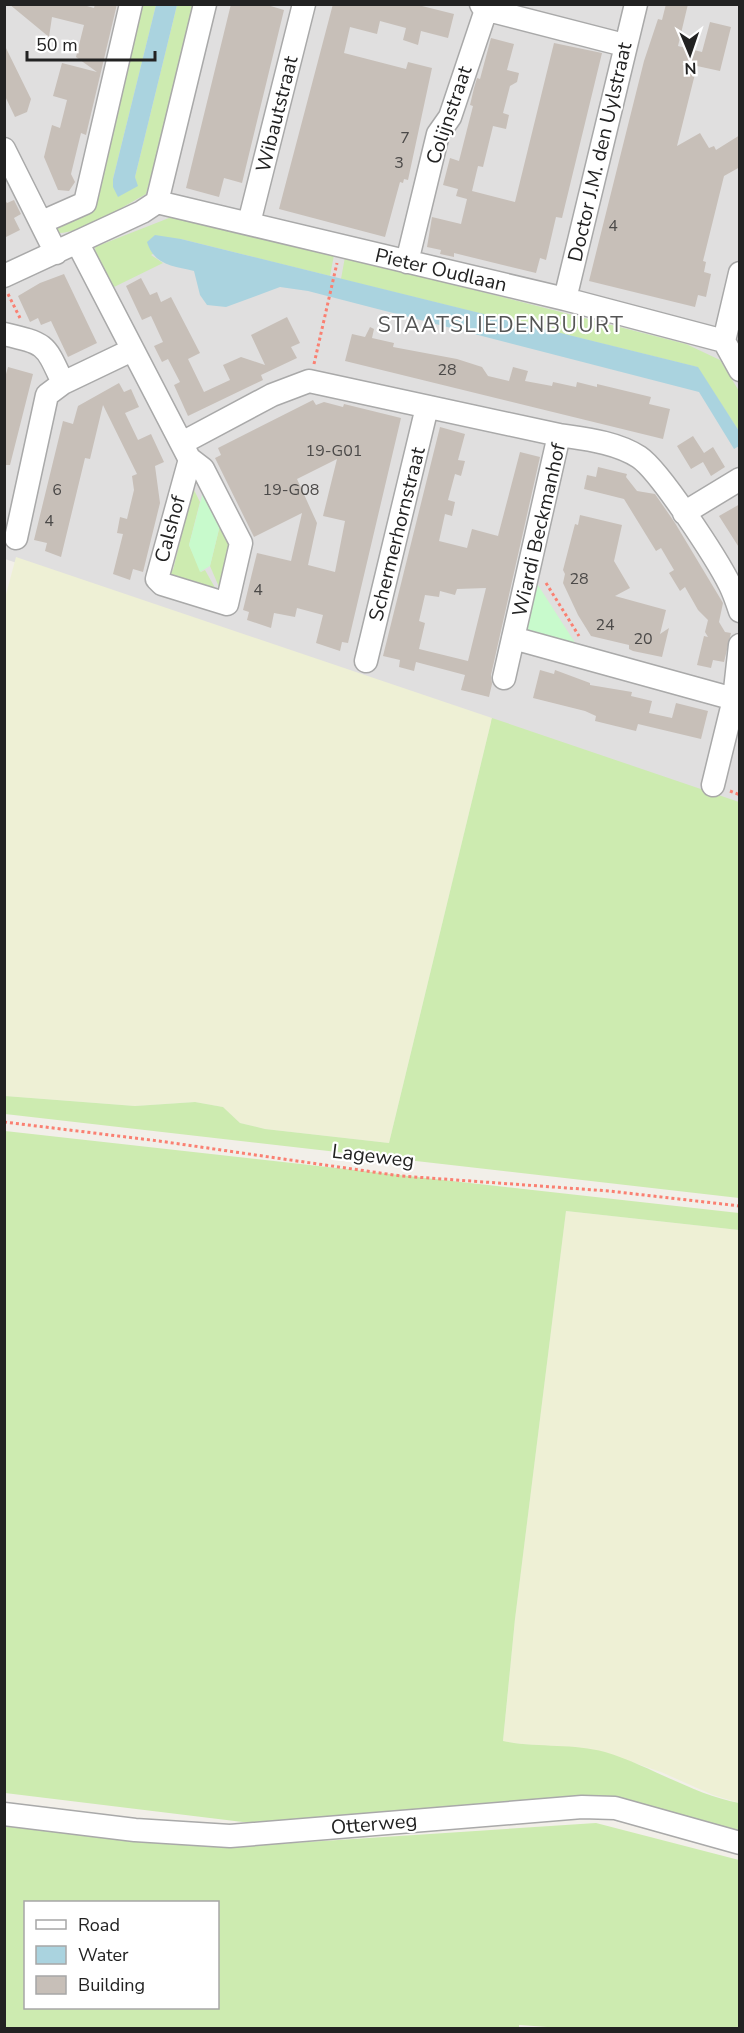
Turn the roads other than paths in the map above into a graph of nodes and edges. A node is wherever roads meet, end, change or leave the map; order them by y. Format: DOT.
graph roads {
  1 [pos="131,4"];
  2 [pos="206,4"];
  3 [pos="304,4"];
  4 [pos="636,4"];
  5 [pos="484,6"];
  6 [pos="624,45"];
  7 [pos="7,161"];
  8 [pos="157,202"];
  9 [pos="42,222"];
  10 [pos="249,223"];
  11 [pos="76,242"];
  12 [pos="56,253"];
  13 [pos="407,262"];
  14 [pos="740,273"];
  15 [pos="4,276"];
  16 [pos="565,299"];
  17 [pos="4,334"];
  18 [pos="724,341"];
  19 [pos="132,350"];
  20 [pos="740,370"];
  21 [pos="63,383"];
  22 [pos="428,407"];
  23 [pos="559,435"];
  24 [pos="186,451"];
  25 [pos="740,479"];
  26 [pos="684,513"];
  27 [pos="16,538"];
  28 [pos="740,611"];
  29 [pos="513,638"];
  30 [pos="740,645"];
  31 [pos="366,661"];
  32 [pos="504,678"];
  33 [pos="734,699"];
  34 [pos="713,786"];
  35 [pos="4,1814"];
  36 [pos="740,1843"];
  1 -- 9 [label="street"];
  2 -- 8 [label="street"];
  3 -- 10 [label="street, Wibautstraat"];
  4 -- 6 [label="street, Doctor J.M. den Uylstraat"];
  5 -- 6 [label="street"];
  5 -- 13 [label="street, Colijnstraat"];
  6 -- 16 [label="street, Doctor J.M. den Uylstraat"];
  7 -- 9 [label="street"];
  8 -- 10 [label="street, Pieter Oudlaan"];
  8 -- 11 [label="street"];
  9 -- 12 [label="street"];
  10 -- 13 [label="street, Pieter Oudlaan"];
  11 -- 12 [label="street"];
  11 -- 19 [label="street, Calshof"];
  12 -- 15 [label="street"];
  13 -- 16 [label="street, Pieter Oudlaan"];
  14 -- 18 [label="street"];
  16 -- 18 [label="street, Pieter Oudlaan"];
  17 -- 21 [label="street"];
  18 -- 20 [label="street"];
  19 -- 21 [label="street"];
  19 -- 24 [label="street, Calshof"];
  21 -- 27 [label="street"];
  22 -- 23 [label="street"];
  22 -- 24 [label="street"];
  22 -- 31 [label="street, Schermerhornstraat"];
  23 -- 26 [label="street, Wiardi Beckmanhof"];
  23 -- 29 [label="street, Wiardi Beckmanhof"];
  24 -- 24 [label="street, Calshof"];
  25 -- 26 [label="street"];
  26 -- 28 [label="street, Wiardi Beckmanhof"];
  29 -- 32 [label="street, Wiardi Beckmanhof"];
  29 -- 33 [label="street, Wiardi Beckmanhof"];
  30 -- 33 [label="street"];
  33 -- 34 [label="street"];
  35 -- 36 [label="street, Otterweg"];
}
